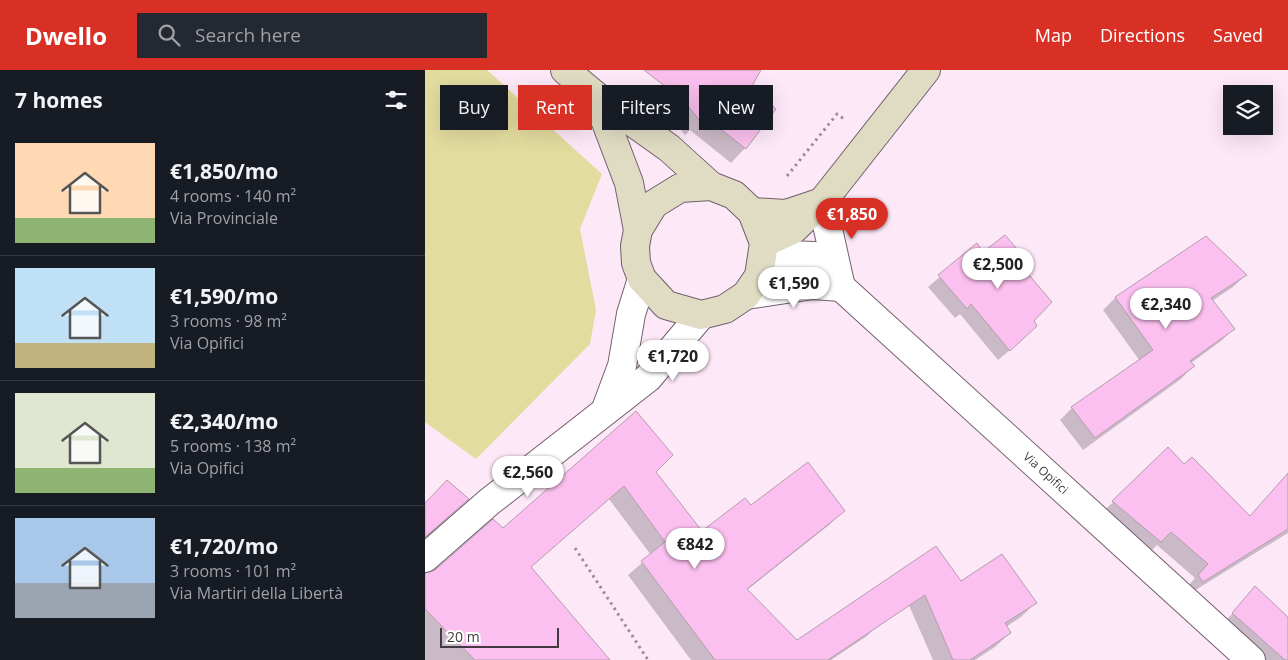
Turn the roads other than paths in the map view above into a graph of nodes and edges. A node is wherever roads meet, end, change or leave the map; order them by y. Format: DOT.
graph roads {
  1 [pos="565,70"];
  2 [pos="925,70"];
  3 [pos="596,96"];
  4 [pos="711,186"];
  5 [pos="823,202"];
  6 [pos="753,212"];
  7 [pos="638,230"];
  8 [pos="764,249"];
  9 [pos="642,279"];
  10 [pos="841,287"];
  11 [pos="746,295"];
  12 [pos="701,315"];
  13 [pos="606,410"];
  14 [pos="425,558"];
  15 [pos="1251,660"];
  1 -- 3 [label="street"];
  2 -- 5 [label="street"];
  3 -- 4 [label="street"];
  3 -- 7 [label="street"];
  4 -- 6 [label="street"];
  4 -- 7 [label="street"];
  5 -- 6 [label="street"];
  5 -- 8 [label="street"];
  5 -- 10 [label="street"];
  6 -- 8 [label="street"];
  7 -- 9 [label="street"];
  8 -- 10 [label="street, Via Opifici"];
  8 -- 11 [label="street"];
  9 -- 12 [label="street"];
  9 -- 13 [label="street"];
  10 -- 11 [label="street"];
  10 -- 15 [label="street, Via Opifici"];
  11 -- 12 [label="street"];
  12 -- 13 [label="street"];
  13 -- 14 [label="street"];
}
